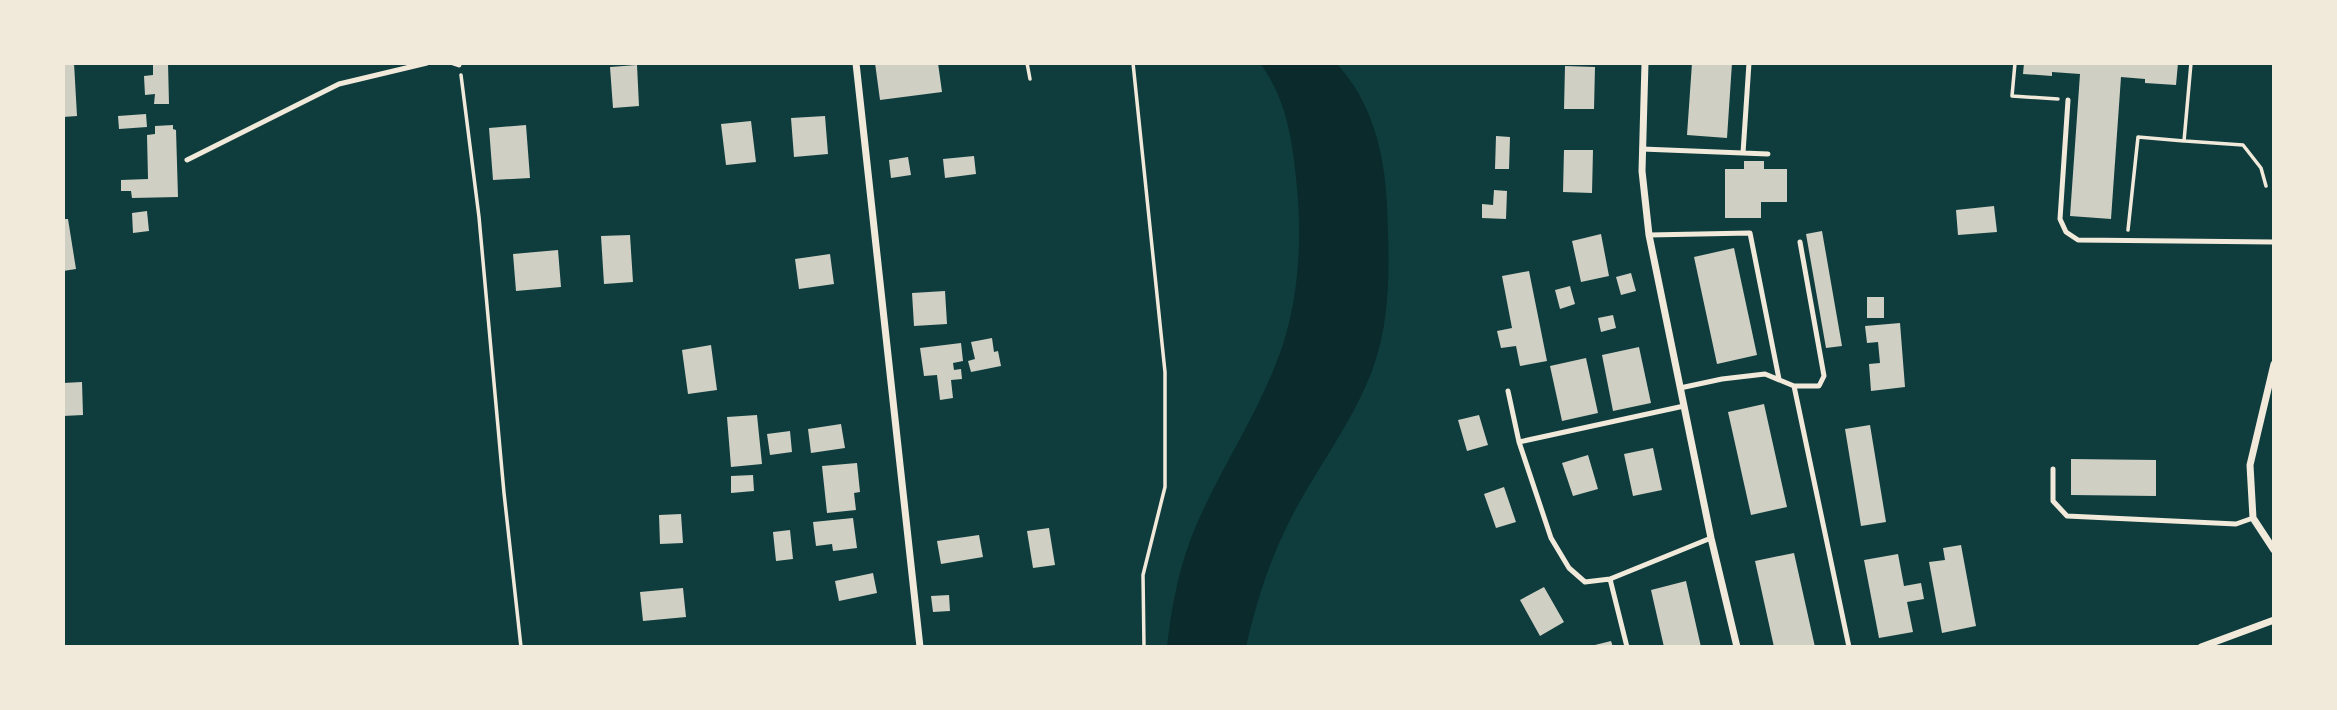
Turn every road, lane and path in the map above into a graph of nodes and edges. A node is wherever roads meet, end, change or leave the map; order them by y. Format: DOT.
graph roads {
  1 [pos="427,63"];
  2 [pos="856,63"];
  3 [pos="1027,63"];
  4 [pos="1133,63"];
  5 [pos="1645,63"];
  6 [pos="1749,63"];
  7 [pos="2015,63"];
  8 [pos="2191,63"];
  9 [pos="456,64"];
  10 [pos="1030,79"];
  11 [pos="2068,100"];
  12 [pos="2184,141"];
  13 [pos="1642,149"];
  14 [pos="1743,153"];
  15 [pos="1768,154"];
  16 [pos="187,160"];
  17 [pos="2266,186"];
  18 [pos="1649,234"];
  19 [pos="2127,240"];
  20 [pos="1800,242"];
  21 [pos="2274,242"];
  22 [pos="2274,364"];
  23 [pos="1779,379"];
  24 [pos="1794,386"];
  25 [pos="1680,388"];
  26 [pos="1508,391"];
  27 [pos="1684,406"];
  28 [pos="1519,442"];
  29 [pos="2053,468"];
  30 [pos="2253,517"];
  31 [pos="1711,538"];
  32 [pos="2274,550"];
  33 [pos="1610,579"];
  34 [pos="2274,620"];
  35 [pos="521,647"];
  36 [pos="920,647"];
  37 [pos="1144,647"];
  38 [pos="1627,647"];
  39 [pos="1737,647"];
  40 [pos="1849,647"];
  41 [pos="2202,647"];
  1 -- 16 [label="lane"];
  2 -- 36 [label="street"];
  3 -- 10 [label="path"];
  4 -- 37 [label="path"];
  5 -- 13 [label="street"];
  6 -- 14 [label="lane"];
  7 -- 11 [label="path"];
  8 -- 12 [label="path"];
  9 -- 35 [label="path"];
  11 -- 19 [label="lane"];
  12 -- 17 [label="path"];
  12 -- 19 [label="path"];
  13 -- 14 [label="lane"];
  13 -- 18 [label="street"];
  14 -- 15 [label="lane"];
  18 -- 23 [label="lane"];
  18 -- 25 [label="street"];
  19 -- 21 [label="lane"];
  20 -- 24 [label="lane"];
  22 -- 30 [label="street"];
  23 -- 24 [label="lane"];
  23 -- 25 [label="lane"];
  24 -- 40 [label="lane"];
  25 -- 27 [label="street"];
  26 -- 28 [label="lane"];
  27 -- 28 [label="lane"];
  27 -- 31 [label="street"];
  28 -- 33 [label="lane"];
  29 -- 30 [label="lane"];
  30 -- 32 [label="street"];
  31 -- 33 [label="lane"];
  31 -- 39 [label="street"];
  33 -- 38 [label="lane"];
  34 -- 41 [label="street"];
}
